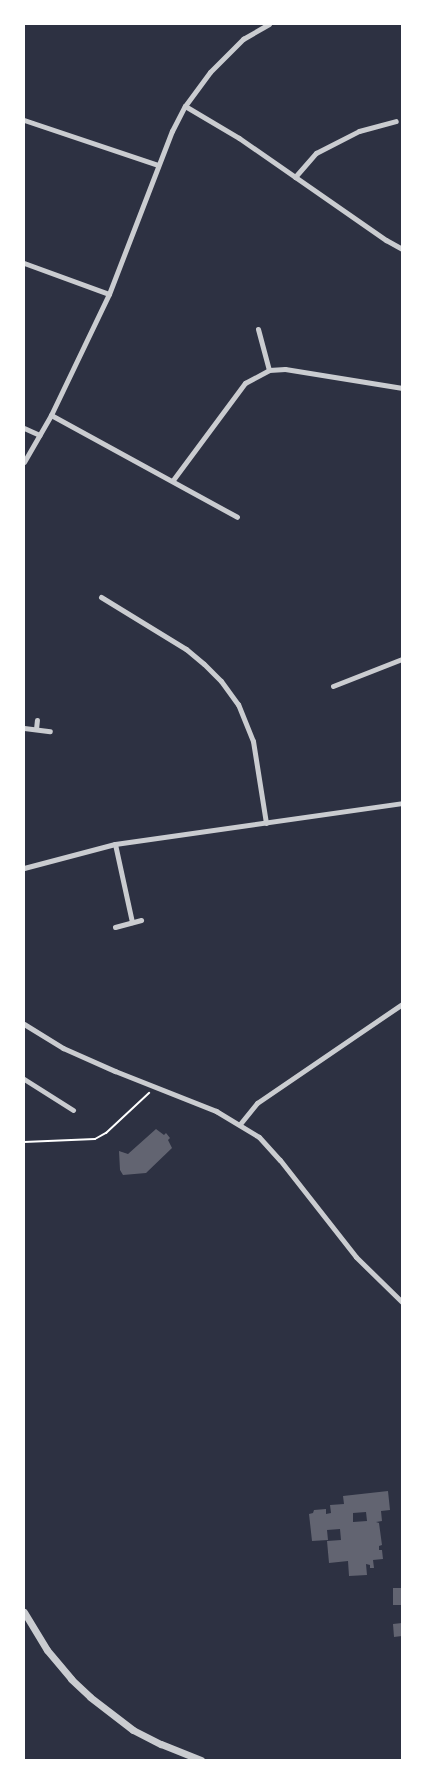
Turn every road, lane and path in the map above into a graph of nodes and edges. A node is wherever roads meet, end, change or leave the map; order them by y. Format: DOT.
graph roads {
  1 [pos="269,24"];
  2 [pos="260,26"];
  3 [pos="185,106"];
  4 [pos="24,120"];
  5 [pos="396,121"];
  6 [pos="158,165"];
  7 [pos="295,177"];
  8 [pos="402,249"];
  9 [pos="24,263"];
  10 [pos="109,294"];
  11 [pos="258,329"];
  12 [pos="269,370"];
  13 [pos="402,388"];
  14 [pos="51,415"];
  15 [pos="24,428"];
  16 [pos="40,435"];
  17 [pos="24,462"];
  18 [pos="172,480"];
  19 [pos="237,516"];
  20 [pos="101,597"];
  21 [pos="402,659"];
  22 [pos="333,686"];
  23 [pos="37,720"];
  24 [pos="24,728"];
  25 [pos="36,729"];
  26 [pos="50,730"];
  27 [pos="402,803"];
  28 [pos="266,823"];
  29 [pos="115,844"];
  30 [pos="24,868"];
  31 [pos="141,920"];
  32 [pos="132,922"];
  33 [pos="115,927"];
  34 [pos="402,1004"];
  35 [pos="24,1024"];
  36 [pos="24,1079"];
  37 [pos="156,1087"];
  38 [pos="73,1110"];
  39 [pos="240,1124"];
  40 [pos="24,1142"];
  41 [pos="402,1302"];
  42 [pos="24,1612"];
  43 [pos="201,1760"];
  1 -- 2 [label="street"];
  2 -- 3 [label="street"];
  3 -- 6 [label="street"];
  3 -- 7 [label="street"];
  4 -- 6 [label="street"];
  5 -- 7 [label="street"];
  6 -- 10 [label="street"];
  7 -- 8 [label="street"];
  9 -- 10 [label="street"];
  10 -- 14 [label="street"];
  11 -- 12 [label="street"];
  12 -- 13 [label="street"];
  12 -- 18 [label="street"];
  14 -- 16 [label="street"];
  14 -- 18 [label="street"];
  15 -- 16 [label="street"];
  16 -- 17 [label="street"];
  18 -- 19 [label="street"];
  20 -- 28 [label="street"];
  21 -- 22 [label="street"];
  23 -- 25 [label="street"];
  24 -- 25 [label="street"];
  25 -- 26 [label="street"];
  27 -- 28 [label="street"];
  28 -- 29 [label="street"];
  29 -- 30 [label="street"];
  29 -- 32 [label="street"];
  31 -- 32 [label="street"];
  32 -- 33 [label="street"];
  34 -- 39 [label="street"];
  35 -- 37 [label="street"];
  36 -- 38 [label="street"];
  37 -- 39 [label="street"];
  37 -- 40 [label="path"];
  39 -- 41 [label="street"];
  42 -- 43 [label="street"];
}
